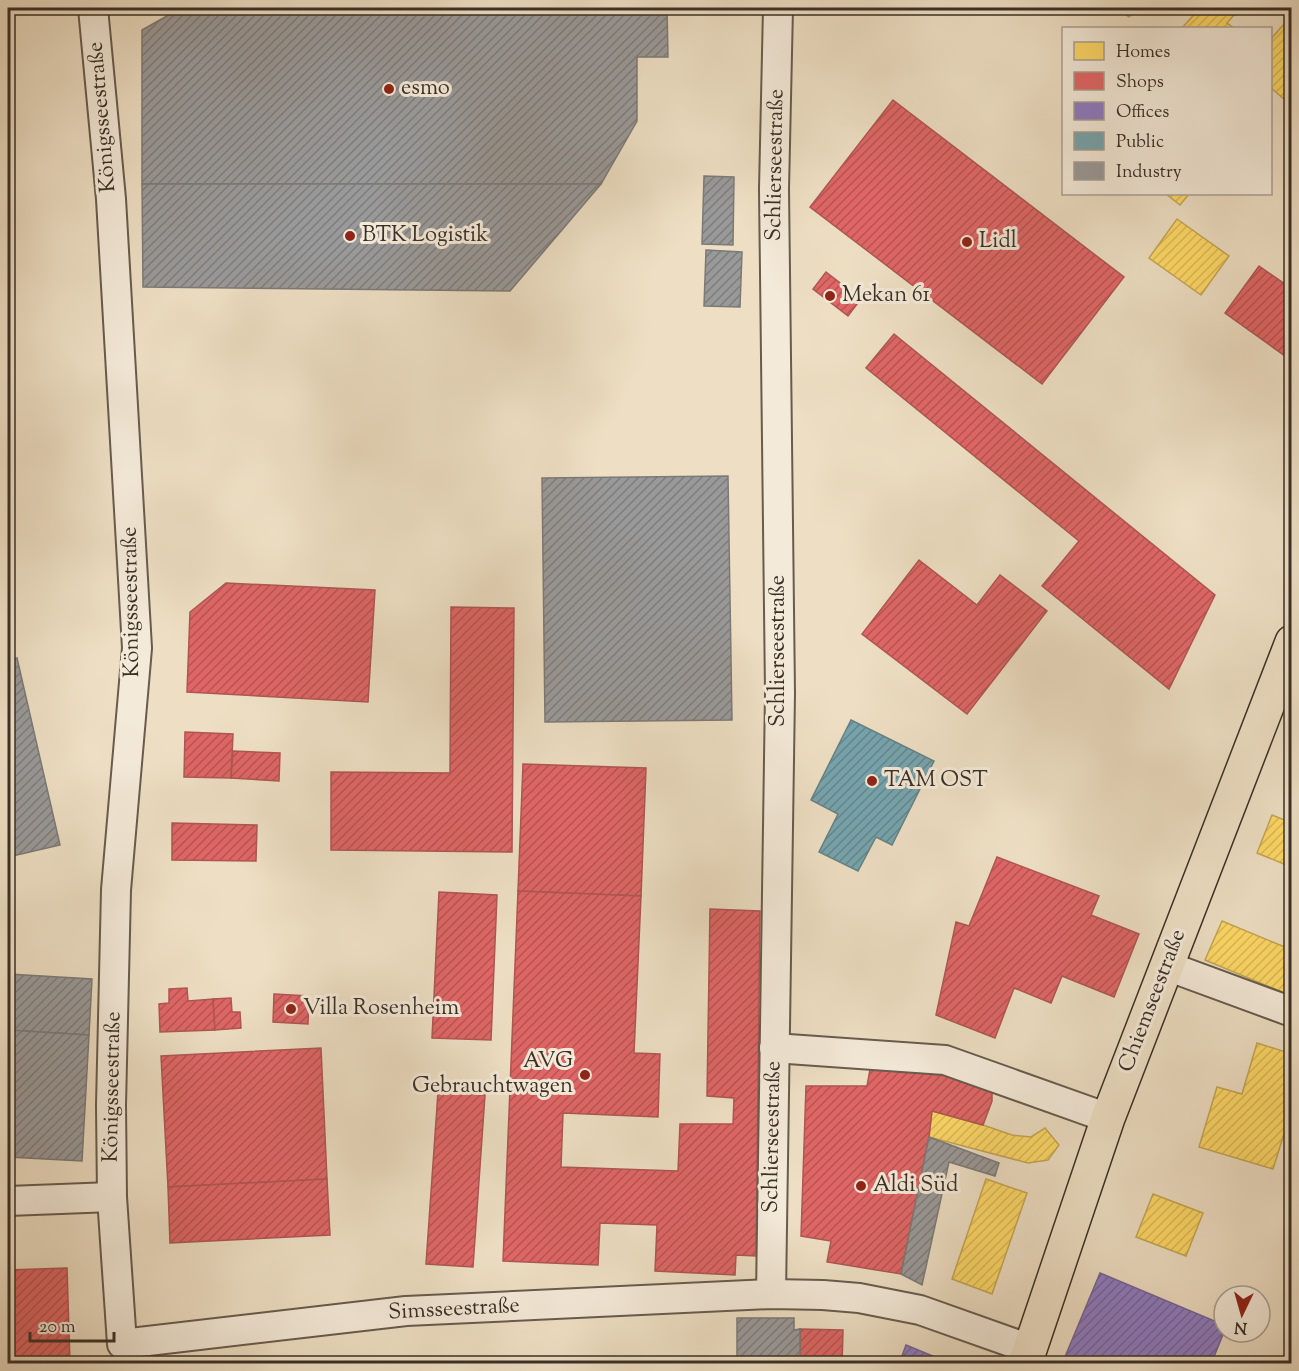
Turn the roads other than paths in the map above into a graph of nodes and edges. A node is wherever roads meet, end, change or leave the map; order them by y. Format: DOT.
graph roads {
  1 [pos="93,8"];
  2 [pos="778,8"];
  3 [pos="1292,642"];
  4 [pos="1167,966"];
  5 [pos="1292,1012"];
  6 [pos="774,1048"];
  7 [pos="1108,1118"];
  8 [pos="112,1197"];
  9 [pos="8,1201"];
  10 [pos="771,1294"];
  11 [pos="1028,1357"];
  1 -- 8 [label="street, Königsseestraße"];
  2 -- 6 [label="street, Schlierseestraße"];
  3 -- 4 [label="main road, Chiemseestraße"];
  4 -- 5 [label="street"];
  4 -- 7 [label="main road, Chiemseestraße"];
  6 -- 7 [label="street"];
  6 -- 10 [label="street, Schlierseestraße"];
  7 -- 11 [label="main road, Chiemseestraße"];
  8 -- 9 [label="street"];
  8 -- 10 [label="street, Simsseestraße"];
  10 -- 11 [label="street, Simsseestraße"];
}
